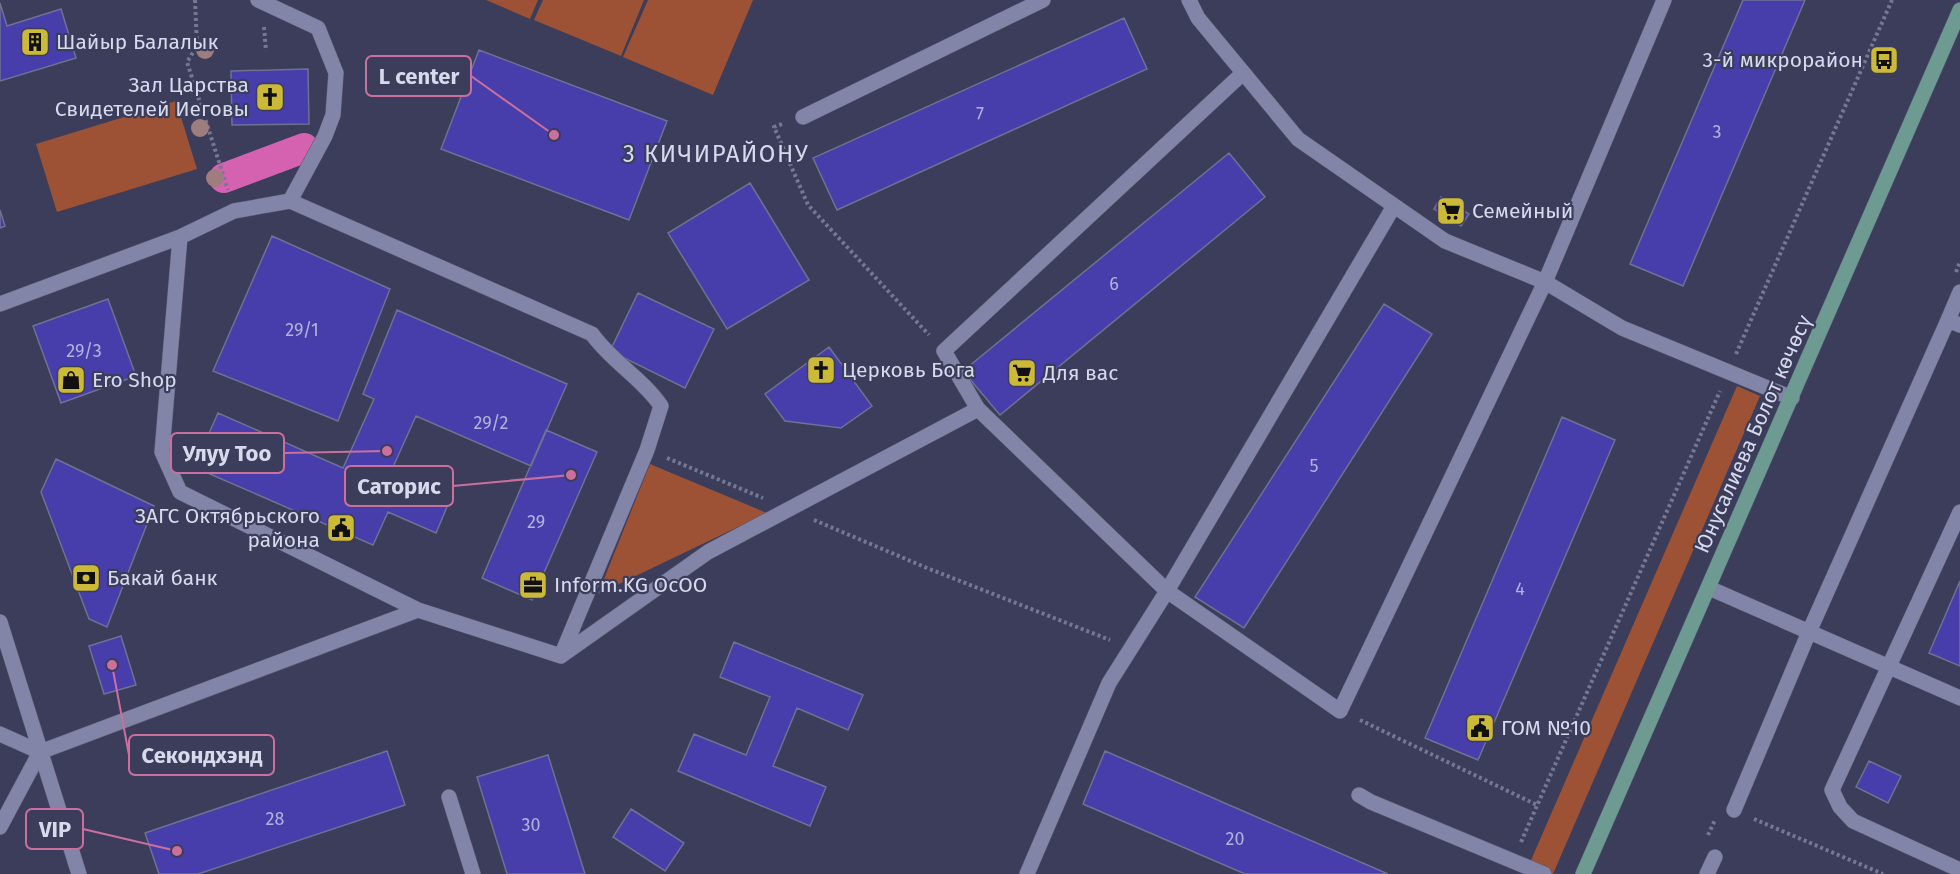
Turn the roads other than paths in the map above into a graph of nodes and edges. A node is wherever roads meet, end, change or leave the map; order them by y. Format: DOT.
graph roads {
  1 [pos="258,0"];
  2 [pos="1043,0"];
  3 [pos="1189,0"];
  4 [pos="1664,0"];
  5 [pos="1960,10"];
  6 [pos="1243,73"];
  7 [pos="802,117"];
  8 [pos="290,201"];
  9 [pos="1394,206"];
  10 [pos="180,237"];
  11 [pos="1545,282"];
  12 [pos="1960,292"];
  13 [pos="0,304"];
  14 [pos="1954,323"];
  15 [pos="1792,398"];
  16 [pos="978,409"];
  17 [pos="1960,512"];
  18 [pos="1709,588"];
  19 [pos="1167,591"];
  20 [pos="418,610"];
  21 [pos="0,622"];
  22 [pos="1809,632"];
  23 [pos="561,656"];
  24 [pos="1888,667"];
  25 [pos="1960,698"];
  26 [pos="0,734"];
  27 [pos="40,752"];
  28 [pos="1359,795"];
  29 [pos="449,797"];
  30 [pos="1734,810"];
  31 [pos="0,827"];
  32 [pos="1715,857"];
  33 [pos="1960,870"];
  34 [pos="80,874"];
  35 [pos="473,874"];
  36 [pos="1027,874"];
  37 [pos="1544,874"];
  38 [pos="1583,874"];
  39 [pos="1707,874"];
  1 -- 8 [label="main road"];
  2 -- 7 [label="main road"];
  3 -- 6 [label="main road"];
  4 -- 11 [label="main road"];
  5 -- 15 [label="main road, Юнусалиева Болот көчөсү"];
  6 -- 9 [label="main road"];
  6 -- 16 [label="main road"];
  8 -- 10 [label="main road"];
  8 -- 23 [label="main road"];
  9 -- 11 [label="main road"];
  9 -- 19 [label="main road"];
  10 -- 13 [label="main road"];
  10 -- 20 [label="main road"];
  11 -- 15 [label="main road"];
  11 -- 19 [label="main road"];
  12 -- 14 [label="main road"];
  14 -- 22 [label="main road"];
  15 -- 18 [label="main road, Юнусалиева Болот көчөсү"];
  16 -- 19 [label="main road"];
  16 -- 23 [label="main road"];
  17 -- 24 [label="main road"];
  18 -- 22 [label="main road"];
  18 -- 38 [label="main road, Юнусалиева Болот көчөсү"];
  19 -- 36 [label="main road"];
  20 -- 23 [label="main road"];
  20 -- 27 [label="main road"];
  21 -- 27 [label="main road"];
  22 -- 24 [label="main road"];
  22 -- 30 [label="main road"];
  24 -- 25 [label="main road"];
  24 -- 33 [label="main road"];
  26 -- 27 [label="main road"];
  27 -- 31 [label="main road"];
  27 -- 34 [label="main road"];
  28 -- 37 [label="main road"];
  29 -- 35 [label="main road"];
  32 -- 39 [label="main road"];
}
